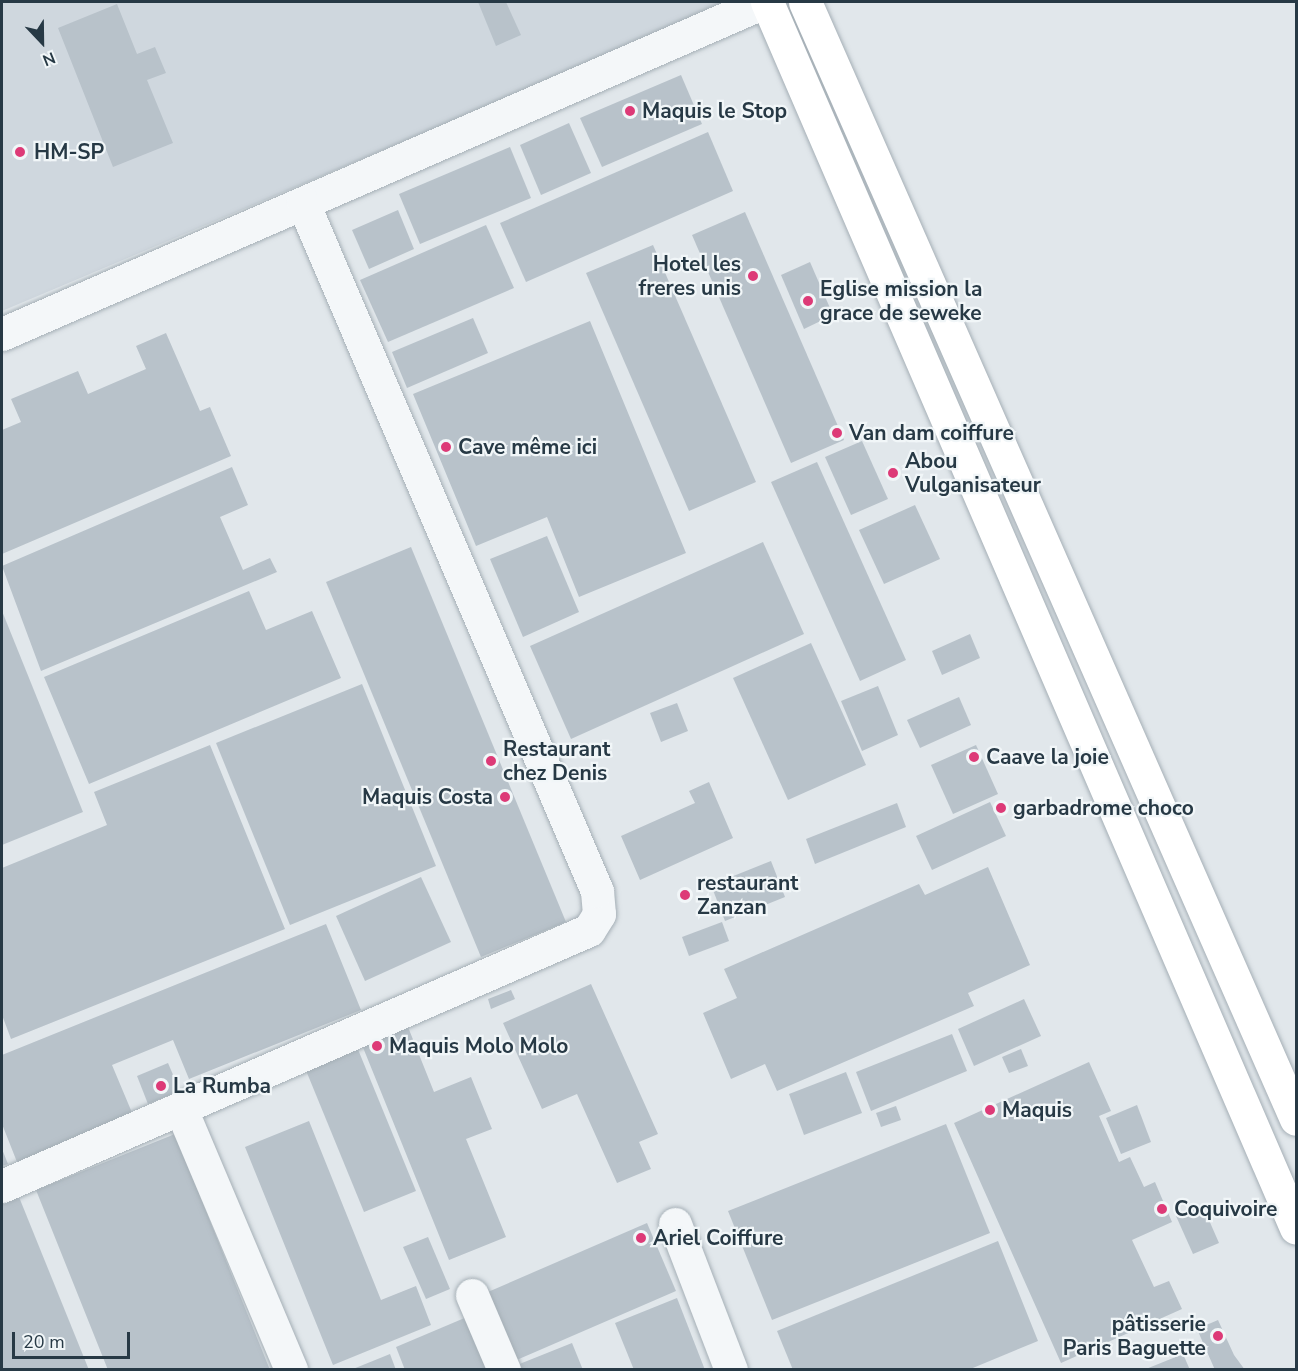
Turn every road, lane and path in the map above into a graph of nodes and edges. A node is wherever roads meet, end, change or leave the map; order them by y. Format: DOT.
graph roads {
  1 [pos="765,2"];
  2 [pos="805,2"];
  3 [pos="303,203"];
  4 [pos="2,334"];
  5 [pos="181,1109"];
  6 [pos="1296,1119"];
  7 [pos="2,1186"];
  8 [pos="675,1224"];
  9 [pos="1296,1228"];
  10 [pos="472,1295"];
  11 [pos="291,1370"];
  12 [pos="504,1370"];
  13 [pos="731,1370"];
  1 -- 3 [label="street"];
  1 -- 9 [label="main road"];
  2 -- 6 [label="main road"];
  3 -- 4 [label="street"];
  3 -- 5 [label="street"];
  5 -- 7 [label="street"];
  5 -- 11 [label="street"];
  8 -- 13 [label="street"];
  10 -- 12 [label="street"];
}
